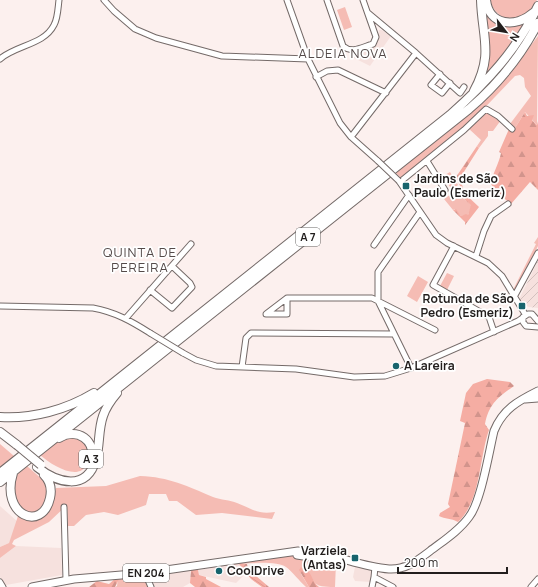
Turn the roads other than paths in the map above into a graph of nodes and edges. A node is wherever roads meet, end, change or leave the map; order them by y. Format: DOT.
graph roads {
  1 [pos="59,0"];
  2 [pos="104,0"];
  3 [pos="288,0"];
  4 [pos="327,0"];
  5 [pos="363,0"];
  6 [pos="481,0"];
  7 [pos="486,0"];
  8 [pos="537,8"];
  9 [pos="368,13"];
  10 [pos="538,23"];
  11 [pos="538,29"];
  12 [pos="531,36"];
  13 [pos="416,53"];
  14 [pos="1,58"];
  15 [pos="308,59"];
  16 [pos="440,74"];
  17 [pos="316,78"];
  18 [pos="450,83"];
  19 [pos="464,87"];
  20 [pos="386,93"];
  21 [pos="469,98"];
  22 [pos="512,129"];
  23 [pos="351,137"];
  24 [pos="427,161"];
  25 [pos="399,182"];
  26 [pos="445,190"];
  27 [pos="409,195"];
  28 [pos="508,204"];
  29 [pos="420,212"];
  30 [pos="191,244"];
  31 [pos="374,245"];
  32 [pos="454,246"];
  33 [pos="538,253"];
  34 [pos="476,256"];
  35 [pos="172,266"];
  36 [pos="150,290"];
  37 [pos="514,297"];
  38 [pos="287,298"];
  39 [pos="378,301"];
  40 [pos="0,306"];
  41 [pos="394,309"];
  42 [pos="385,316"];
  43 [pos="524,316"];
  44 [pos="126,318"];
  45 [pos="536,320"];
  46 [pos="509,325"];
  47 [pos="524,325"];
  48 [pos="531,326"];
  49 [pos="538,327"];
  50 [pos="435,330"];
  51 [pos="494,332"];
  52 [pos="394,334"];
  53 [pos="242,368"];
  54 [pos="410,368"];
  55 [pos="132,376"];
  56 [pos="113,383"];
  57 [pos="538,390"];
  58 [pos="538,398"];
  59 [pos="519,400"];
  60 [pos="0,418"];
  61 [pos="0,432"];
  62 [pos="0,437"];
  63 [pos="49,441"];
  64 [pos="15,446"];
  65 [pos="39,466"];
  66 [pos="15,468"];
  67 [pos="0,473"];
  68 [pos="0,482"];
  69 [pos="64,507"];
  70 [pos="375,568"];
  71 [pos="149,573"];
  72 [pos="374,577"];
  73 [pos="538,579"];
  74 [pos="66,580"];
  75 [pos="0,582"];
  76 [pos="150,585"];
  77 [pos="3,587"];
  78 [pos="32,587"];
  79 [pos="372,587"];
  80 [pos="393,587"];
  81 [pos="531,587"];
  1 -- 14 [label="street"];
  2 -- 15 [label="street"];
  3 -- 15 [label="street"];
  4 -- 9 [label="street"];
  5 -- 9 [label="street"];
  6 -- 21 [label="highway"];
  7 -- 8 [label="highway"];
  8 -- 21 [label="highway, A 7"];
  9 -- 13 [label="street"];
  10 -- 12 [label="highway, A 7"];
  11 -- 12 [label="highway"];
  12 -- 55 [label="highway, A 7"];
  13 -- 16 [label="street"];
  13 -- 20 [label="street"];
  15 -- 17 [label="street"];
  16 -- 18 [label="street"];
  16 -- 18 [label="street"];
  17 -- 20 [label="street"];
  17 -- 23 [label="street"];
  18 -- 19 [label="street"];
  20 -- 23 [label="street"];
  21 -- 56 [label="highway, A 7"];
  22 -- 24 [label="street"];
  23 -- 25 [label="street, bridge"];
  24 -- 25 [label="street"];
  24 -- 26 [label="street"];
  25 -- 27 [label="street"];
  27 -- 29 [label="street"];
  27 -- 31 [label="street"];
  28 -- 34 [label="street"];
  29 -- 32 [label="street"];
  29 -- 39 [label="street"];
  30 -- 35 [label="street"];
  32 -- 34 [label="street"];
  32 -- 51 [label="street"];
  33 -- 37 [label="street"];
  34 -- 37 [label="street"];
  35 -- 36 [label="street"];
  35 -- 36 [label="street"];
  36 -- 44 [label="street"];
  37 -- 43 [label="street"];
  38 -- 39 [label="street"];
  39 -- 41 [label="street"];
  39 -- 42 [label="street"];
  40 -- 44 [label="street"];
  41 -- 42 [label="street"];
  41 -- 50 [label="street"];
  42 -- 52 [label="street"];
  43 -- 45 [label="street"];
  43 -- 46 [label="street"];
  43 -- 47 [label="street"];
  44 -- 53 [label="street, bridge"];
  45 -- 48 [label="street"];
  46 -- 47 [label="street"];
  46 -- 51 [label="street"];
  47 -- 48 [label="street"];
  48 -- 49 [label="street"];
  51 -- 54 [label="street"];
  52 -- 53 [label="street"];
  52 -- 54 [label="street"];
  53 -- 54 [label="street"];
  55 -- 63 [label="highway, A 7"];
  55 -- 65 [label="highway, A 7"];
  56 -- 60 [label="highway"];
  56 -- 67 [label="highway, A 7"];
  57 -- 59 [label="main road, EN 204"];
  58 -- 59 [label="main road"];
  59 -- 70 [label="main road, EN 204"];
  61 -- 64 [label="highway"];
  62 -- 64 [label="highway"];
  63 -- 65 [label="highway, A 3"];
  63 -- 66 [label="highway, A 7"];
  64 -- 65 [label="highway, bridge"];
  65 -- 66 [label="highway"];
  66 -- 68 [label="highway, A 7"];
  69 -- 74 [label="street"];
  70 -- 71 [label="main road, EN 204"];
  70 -- 72 [label="street"];
  71 -- 74 [label="main road, EN 204"];
  71 -- 76 [label="street"];
  72 -- 79 [label="street"];
  72 -- 80 [label="street"];
  73 -- 81 [label="street"];
  74 -- 78 [label="main road, EN 204"];
  75 -- 77 [label="street"];
}
